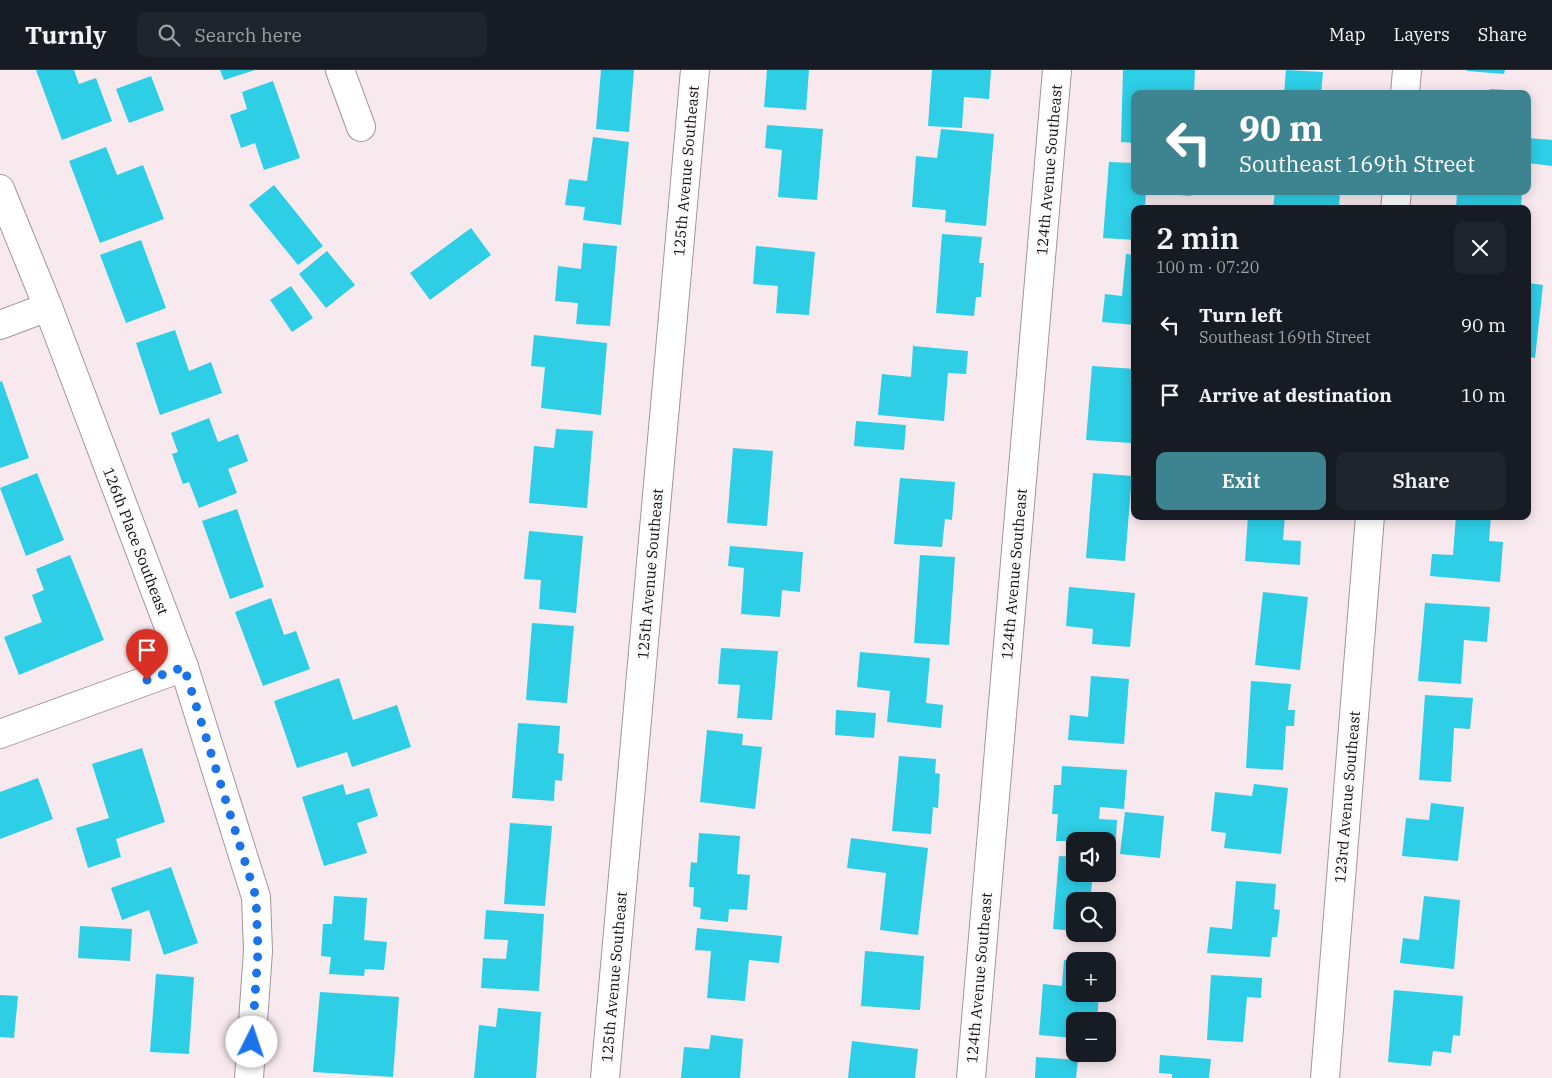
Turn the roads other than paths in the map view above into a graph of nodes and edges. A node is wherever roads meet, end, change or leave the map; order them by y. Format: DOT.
graph roads {
  1 [pos="340,70"];
  2 [pos="695,70"];
  3 [pos="1057,70"];
  4 [pos="1406,70"];
  5 [pos="1405,90"];
  6 [pos="361,126"];
  7 [pos="0,189"];
  8 [pos="48,307"];
  9 [pos="0,325"];
  10 [pos="1370,520"];
  11 [pos="184,667"];
  12 [pos="0,734"];
  13 [pos="249,1078"];
  14 [pos="605,1078"];
  15 [pos="970,1078"];
  16 [pos="1325,1078"];
  1 -- 6 [label="street"];
  2 -- 14 [label="street, 125th Avenue Southeast"];
  3 -- 15 [label="street, 124th Avenue Southeast"];
  4 -- 5 [label="street"];
  7 -- 8 [label="street, 126th Place Southeast"];
  8 -- 9 [label="street"];
  8 -- 11 [label="street, 126th Place Southeast"];
  10 -- 16 [label="street, 123rd Avenue Southeast"];
  11 -- 12 [label="street"];
  11 -- 13 [label="street, 126th Place Southeast"];
}
